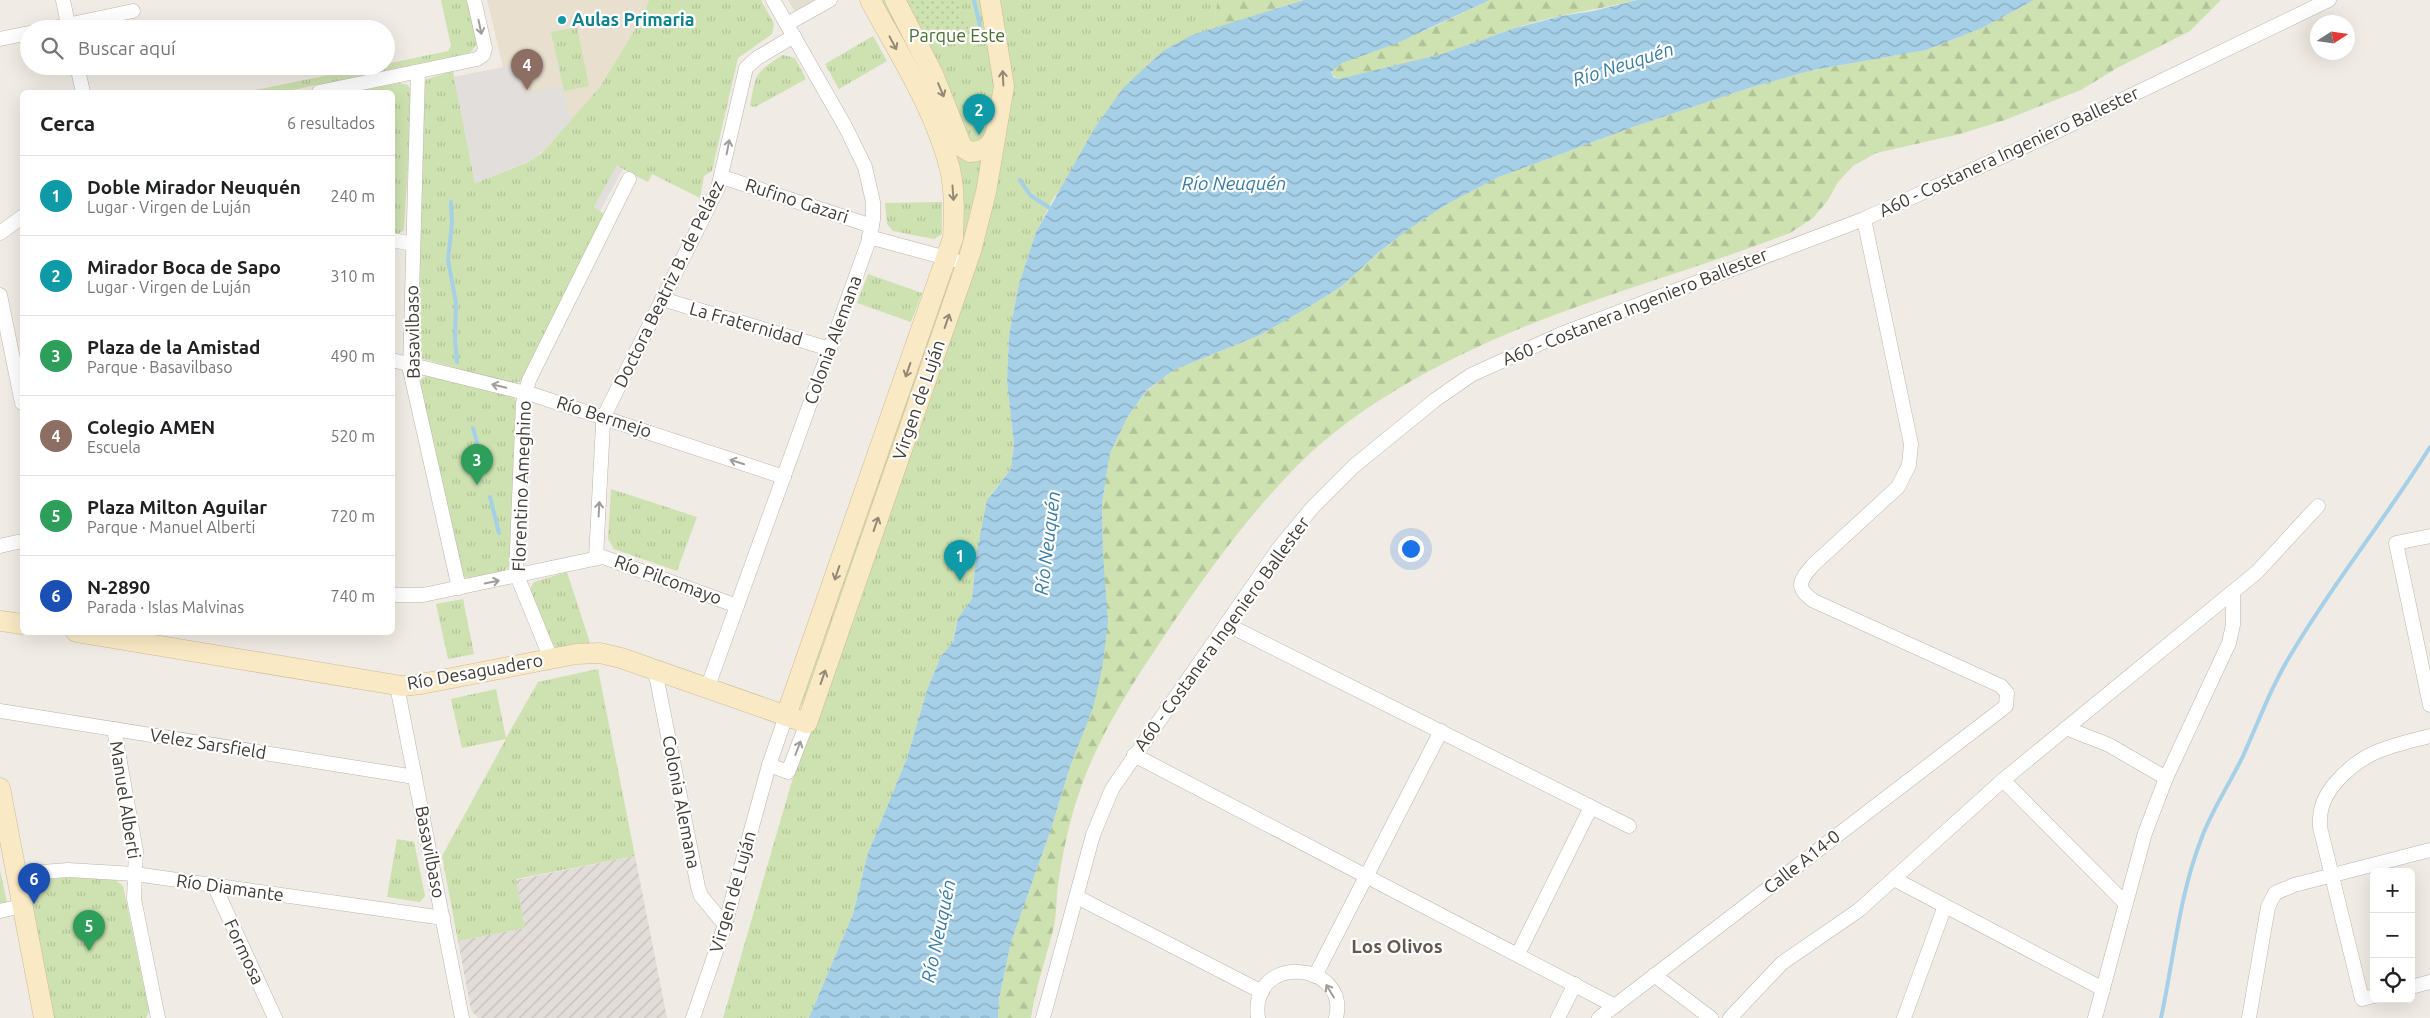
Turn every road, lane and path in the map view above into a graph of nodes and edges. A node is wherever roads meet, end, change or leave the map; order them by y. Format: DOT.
graph roads {
  1 [pos="63,0"];
  2 [pos="474,0"];
  3 [pos="773,0"];
  4 [pos="830,0"];
  5 [pos="870,0"];
  6 [pos="895,0"];
  7 [pos="990,0"];
  8 [pos="2329,0"];
  9 [pos="133,11"];
  10 [pos="67,20"];
  11 [pos="97,20"];
  12 [pos="790,30"];
  13 [pos="20,35"];
  14 [pos="0,39"];
  15 [pos="418,72"];
  16 [pos="79,75"];
  17 [pos="83,90"];
  18 [pos="329,90"];
  19 [pos="996,134"];
  20 [pos="722,176"];
  21 [pos="629,179"];
  22 [pos="20,218"];
  23 [pos="1864,219"];
  24 [pos="870,232"];
  25 [pos="0,233"];
  26 [pos="395,241"];
  27 [pos="413,244"];
  28 [pos="948,258"];
  29 [pos="967,263"];
  30 [pos="0,295"];
  31 [pos="662,300"];
  32 [pos="830,349"];
  33 [pos="395,361"];
  34 [pos="410,364"];
  35 [pos="525,392"];
  36 [pos="20,393"];
  37 [pos="604,418"];
  38 [pos="784,477"];
  39 [pos="2318,506"];
  40 [pos="2430,536"];
  41 [pos="20,542"];
  42 [pos="0,546"];
  43 [pos="596,558"];
  44 [pos="517,577"];
  45 [pos="459,588"];
  46 [pos="2233,593"];
  47 [pos="395,596"];
  48 [pos="737,606"];
  49 [pos="0,621"];
  50 [pos="20,624"];
  51 [pos="1226,624"];
  52 [pos="113,635"];
  53 [pos="150,638"];
  54 [pos="551,659"];
  55 [pos="655,670"];
  56 [pos="397,686"];
  57 [pos="707,689"];
  58 [pos="2430,705"];
  59 [pos="0,711"];
  60 [pos="786,716"];
  61 [pos="807,723"];
  62 [pos="2066,728"];
  63 [pos="114,729"];
  64 [pos="1441,731"];
  65 [pos="2430,736"];
  66 [pos="1134,756"];
  67 [pos="769,765"];
  68 [pos="415,777"];
  69 [pos="2166,778"];
  70 [pos="2003,780"];
  71 [pos="0,788"];
  72 [pos="1591,807"];
  73 [pos="1629,826"];
  74 [pos="2430,850"];
  75 [pos="6,852"];
  76 [pos="16,874"];
  77 [pos="136,874"];
  78 [pos="2333,875"];
  79 [pos="1366,876"];
  80 [pos="1894,879"];
  81 [pos="214,885"];
  82 [pos="1077,897"];
  83 [pos="2125,903"];
  84 [pos="22,906"];
  85 [pos="1945,906"];
  86 [pos="0,910"];
  87 [pos="442,918"];
  88 [pos="725,925"];
  89 [pos="1518,954"];
  90 [pos="1316,976"];
  91 [pos="1654,976"];
  92 [pos="2430,982"];
  93 [pos="1575,984"];
  94 [pos="2415,986"];
  95 [pos="2103,989"];
  96 [pos="1262,992"];
  97 [pos="2370,997"];
  98 [pos="1615,1006"];
  99 [pos="44,1018"];
  100 [pos="158,1018"];
  101 [pos="275,1018"];
  102 [pos="462,1018"];
  103 [pos="693,1018"];
  104 [pos="1043,1018"];
  105 [pos="1258,1018"];
  106 [pos="1336,1018"];
  107 [pos="1558,1018"];
  108 [pos="1599,1018"];
  109 [pos="1711,1018"];
  110 [pos="1730,1018"];
  111 [pos="1904,1018"];
  112 [pos="2095,1018"];
  113 [pos="2249,1018"];
  1 -- 10 [label="street"];
  2 -- 15 [label="street, one-way"];
  3 -- 12 [label="street, Colonia Alemana"];
  4 -- 12 [label="street, Doctora Beatriz B. de Peláez"];
  5 -- 28 [label="street, Virgen de Luján, one-way"];
  6 -- 19 [label="street, one-way"];
  19 -- 7 [label="street, Virgen de Luján, one-way"];
  8 -- 23 [label="street, A60 - Costanera Ingeniero Ballester"];
  9 -- 11 [label="street"];
  20 -- 12 [label="street, Doctora Beatriz B. de Peláez, one-way"];
  12 -- 24 [label="street, Colonia Alemana"];
  13 -- 14 [label="street"];
  15 -- 18 [label="street"];
  15 -- 27 [label="street, Basavilbaso"];
  16 -- 17 [label="street"];
  19 -- 29 [label="street, Virgen de Luján"];
  20 -- 24 [label="street, Rufino Gazari"];
  20 -- 31 [label="street, Doctora Beatriz B. de Peláez"];
  21 -- 35 [label="street, Florentino Ameghino"];
  22 -- 25 [label="street"];
  23 -- 51 [label="street, A60 - Costanera Ingeniero Ballester"];
  23 -- 91 [label="street, Calle A14-0"];
  24 -- 28 [label="street, Rufino Gazari"];
  24 -- 32 [label="street, Colonia Alemana"];
  26 -- 27 [label="street"];
  27 -- 34 [label="street, Basavilbaso"];
  28 -- 29 [label="street, Rufino Gazari"];
  28 -- 60 [label="street, Virgen de Luján, one-way"];
  61 -- 29 [label="street, Virgen de Luján, one-way"];
  30 -- 36 [label="street"];
  31 -- 32 [label="street, La Fraternidad"];
  31 -- 37 [label="street, Doctora Beatriz B. de Peláez"];
  32 -- 38 [label="street, Colonia Alemana"];
  33 -- 34 [label="street, Río Bermejo"];
  35 -- 34 [label="street, Río Bermejo, one-way"];
  34 -- 45 [label="street, Basavilbaso"];
  35 -- 37 [label="street, Río Bermejo"];
  35 -- 44 [label="street, Florentino Ameghino"];
  38 -- 37 [label="street, Río Bermejo, one-way"];
  43 -- 37 [label="street, Doctora Beatriz B. de Peláez, one-way"];
  38 -- 48 [label="street, Colonia Alemana"];
  39 -- 46 [label="street"];
  40 -- 58 [label="street"];
  41 -- 42 [label="street"];
  43 -- 44 [label="street, Río Pilcomayo"];
  43 -- 48 [label="street, Río Pilcomayo"];
  45 -- 44 [label="street, Río Pilcomayo, one-way"];
  44 -- 54 [label="street, Florentino Ameghino"];
  45 -- 47 [label="street, Río Pilcomayo"];
  46 -- 62 [label="street"];
  46 -- 69 [label="street"];
  48 -- 57 [label="street, Colonia Alemana"];
  49 -- 50 [label="street"];
  51 -- 64 [label="street"];
  51 -- 66 [label="street, A60 - Costanera Ingeniero Ballester"];
  52 -- 53 [label="street, Río Desaguadero"];
  53 -- 56 [label="street, Río Desaguadero"];
  54 -- 55 [label="street, Río Desaguadero"];
  54 -- 56 [label="street, Río Desaguadero"];
  55 -- 57 [label="street, Río Desaguadero"];
  55 -- 88 [label="street, Colonia Alemana"];
  56 -- 68 [label="street, Basavilbaso"];
  57 -- 60 [label="street, Río Desaguadero"];
  59 -- 63 [label="street, Velez Sarsfield"];
  60 -- 61 [label="street, Río Desaguadero"];
  60 -- 67 [label="street, Virgen de Luján"];
  67 -- 61 [label="street, Virgen de Luján, one-way"];
  62 -- 69 [label="street"];
  62 -- 70 [label="street"];
  63 -- 68 [label="street, Velez Sarsfield"];
  63 -- 77 [label="street, Manuel Alberti"];
  64 -- 72 [label="street"];
  64 -- 79 [label="street"];
  65 -- 78 [label="street"];
  66 -- 79 [label="street"];
  66 -- 82 [label="street, A60 - Costanera Ingeniero Ballester"];
  67 -- 88 [label="street, Virgen de Luján"];
  68 -- 87 [label="street, Basavilbaso"];
  69 -- 83 [label="street"];
  70 -- 80 [label="street"];
  70 -- 83 [label="street"];
  71 -- 75 [label="street"];
  72 -- 73 [label="street"];
  72 -- 89 [label="street"];
  74 -- 78 [label="street"];
  75 -- 76 [label="street"];
  76 -- 77 [label="street, Río Diamante"];
  76 -- 84 [label="street"];
  77 -- 81 [label="street, Río Diamante"];
  77 -- 100 [label="street, Manuel Alberti"];
  78 -- 97 [label="street"];
  78 -- 113 [label="street"];
  79 -- 89 [label="street"];
  79 -- 90 [label="street"];
  80 -- 85 [label="street"];
  80 -- 110 [label="street"];
  81 -- 87 [label="street, Río Diamante"];
  81 -- 101 [label="street, Formosa"];
  82 -- 96 [label="street"];
  82 -- 104 [label="street, A60 - Costanera Ingeniero Ballester"];
  83 -- 95 [label="street"];
  84 -- 86 [label="street"];
  84 -- 99 [label="street"];
  85 -- 95 [label="street"];
  85 -- 111 [label="street"];
  87 -- 102 [label="street, Basavilbaso"];
  88 -- 103 [label="street, Virgen de Luján"];
  89 -- 93 [label="street"];
  90 -- 96 [label="street"];
  106 -- 90 [label="street, one-way"];
  91 -- 98 [label="street, Calle A14-0"];
  91 -- 109 [label="street"];
  92 -- 94 [label="street"];
  93 -- 98 [label="street"];
  93 -- 107 [label="street"];
  95 -- 112 [label="street"];
  96 -- 105 [label="street"];
  98 -- 108 [label="street, Calle A14-0"];
}
